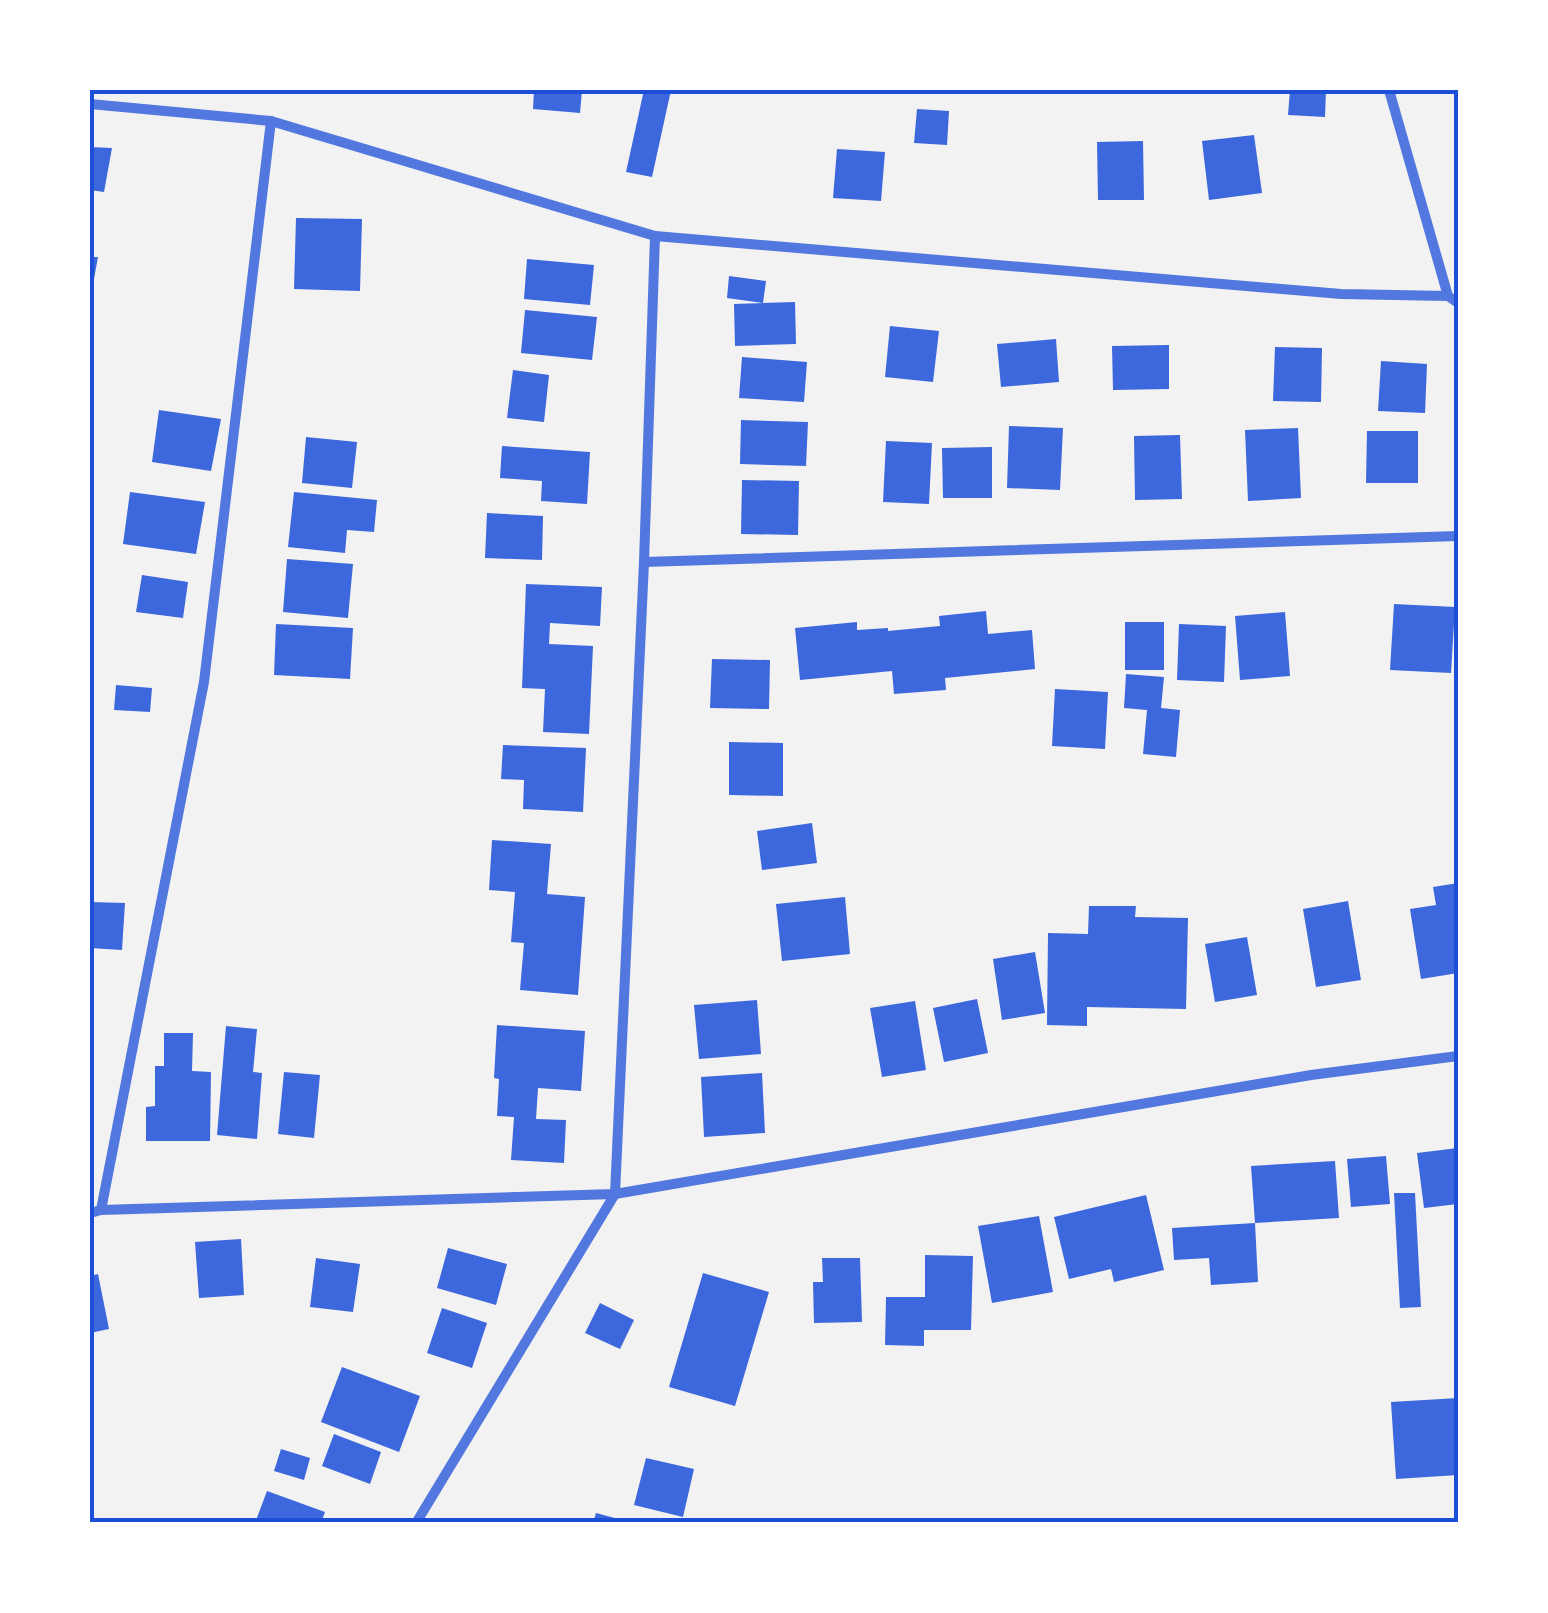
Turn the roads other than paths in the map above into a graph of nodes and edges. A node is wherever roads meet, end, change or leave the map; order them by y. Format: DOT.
graph roads {
  1 [pos="1390,90"];
  2 [pos="90,104"];
  3 [pos="271,121"];
  4 [pos="655,236"];
  5 [pos="1453,299"];
  6 [pos="1458,536"];
  7 [pos="644,562"];
  8 [pos="1458,1056"];
  9 [pos="615,1194"];
  10 [pos="96,1211"];
  11 [pos="416,1523"];
  1 -- 5 [label="street"];
  2 -- 3 [label="street"];
  3 -- 4 [label="street"];
  3 -- 10 [label="street"];
  4 -- 5 [label="street"];
  4 -- 7 [label="street"];
  6 -- 7 [label="street"];
  7 -- 9 [label="street"];
  8 -- 9 [label="street"];
  9 -- 10 [label="street"];
  9 -- 11 [label="street"];
}
